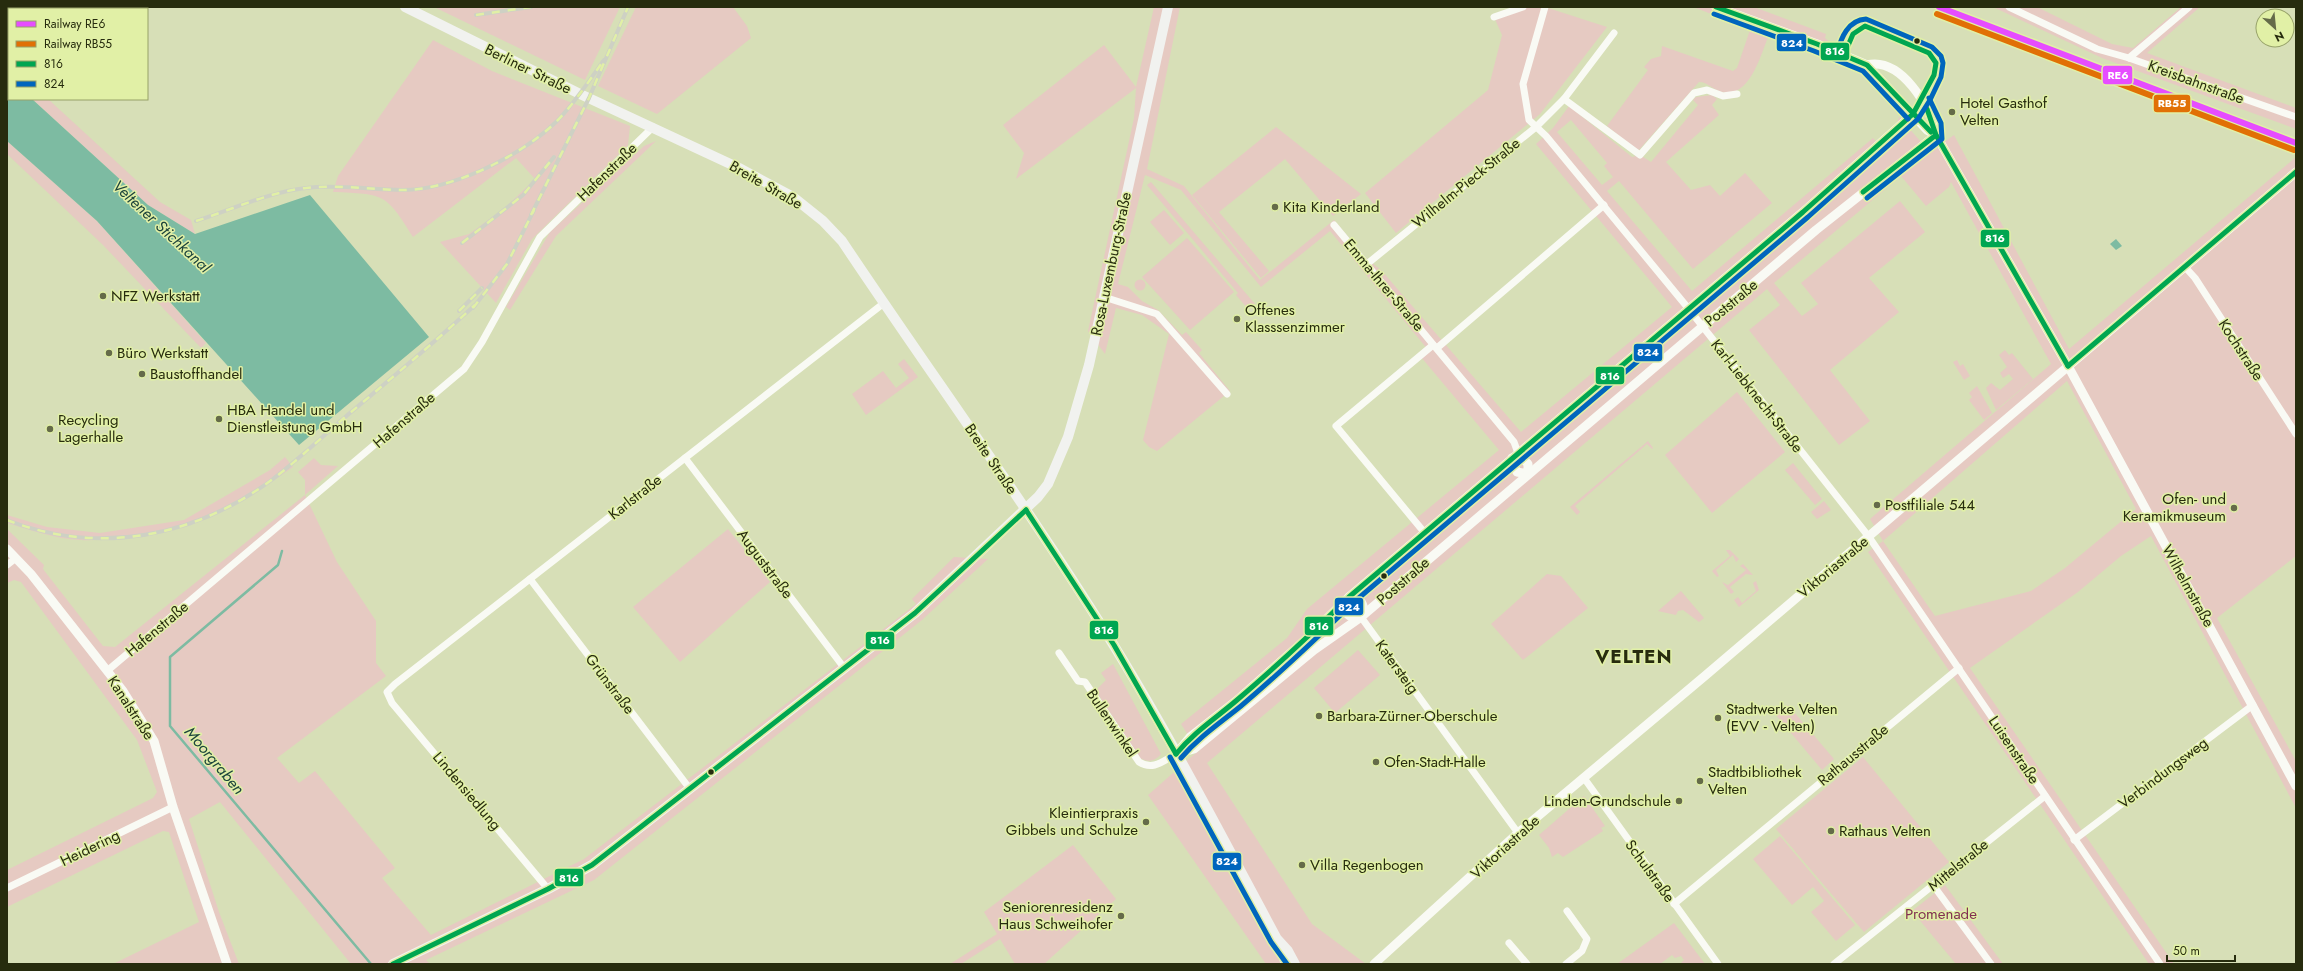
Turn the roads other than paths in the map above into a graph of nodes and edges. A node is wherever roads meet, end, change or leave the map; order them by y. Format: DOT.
graph roads {
  1 [pos="405,7"];
  2 [pos="1168,7"];
  3 [pos="1523,7"];
  4 [pos="1545,7"];
  5 [pos="1716,7"];
  6 [pos="2009,7"];
  7 [pos="2189,7"];
  8 [pos="1494,17"];
  9 [pos="1614,33"];
  10 [pos="2129,58"];
  11 [pos="1867,65"];
  12 [pos="1737,94"];
  13 [pos="1564,99"];
  14 [pos="1923,101"];
  15 [pos="1913,114"];
  16 [pos="2296,117"];
  17 [pos="653,126"];
  18 [pos="1536,127"];
  19 [pos="1936,135"];
  20 [pos="2296,172"];
  21 [pos="1604,205"];
  22 [pos="1334,225"];
  23 [pos="1367,264"];
  24 [pos="2185,267"];
  25 [pos="1104,297"];
  26 [pos="884,303"];
  27 [pos="1688,308"];
  28 [pos="1702,327"];
  29 [pos="1435,346"];
  30 [pos="2068,366"];
  31 [pos="1227,394"];
  32 [pos="1336,426"];
  33 [pos="2296,434"];
  34 [pos="1515,455"];
  35 [pos="686,458"];
  36 [pos="1528,474"];
  37 [pos="1026,510"];
  38 [pos="1424,532"];
  39 [pos="1869,537"];
  40 [pos="7,549"];
  41 [pos="16,558"];
  42 [pos="7,565"];
  43 [pos="530,580"];
  44 [pos="1346,599"];
  45 [pos="1361,617"];
  46 [pos="1059,653"];
  47 [pos="1958,668"];
  48 [pos="845,669"];
  49 [pos="107,671"];
  50 [pos="388,692"];
  51 [pos="2253,705"];
  52 [pos="1176,754"];
  53 [pos="1584,778"];
  54 [pos="2296,786"];
  55 [pos="690,789"];
  56 [pos="2045,796"];
  57 [pos="173,807"];
  58 [pos="1518,833"];
  59 [pos="2074,840"];
  60 [pos="1934,885"];
  61 [pos="7,888"];
  62 [pos="548,889"];
  63 [pos="1674,904"];
  64 [pos="1567,911"];
  65 [pos="1277,939"];
  66 [pos="1509,943"];
  67 [pos="227,964"];
  68 [pos="393,964"];
  69 [pos="1286,964"];
  70 [pos="1295,964"];
  71 [pos="1374,964"];
  72 [pos="1527,964"];
  73 [pos="1566,964"];
  74 [pos="1718,964"];
  75 [pos="1834,964"];
  76 [pos="1991,964"];
  77 [pos="2160,964"];
  1 -- 17 [label="main road, Berliner Straße"];
  2 -- 25 [label="main road, Rosa-Luxemburg-Straße"];
  3 -- 8 [label="street"];
  4 -- 18 [label="street, Karl-Liebknecht-Straße"];
  5 -- 11 [label="street"];
  6 -- 10 [label="street, Kreisbahnstraße"];
  7 -- 10 [label="street"];
  9 -- 13 [label="street, Wilhelm-Pieck-Straße"];
  10 -- 16 [label="street, Kreisbahnstraße"];
  11 -- 14 [label="street"];
  11 -- 15 [label="street"];
  12 -- 13 [label="street"];
  13 -- 18 [label="street, Wilhelm-Pieck-Straße"];
  14 -- 15 [label="street, Poststraße"];
  14 -- 19 [label="street"];
  15 -- 19 [label="street"];
  15 -- 27 [label="street, Poststraße"];
  17 -- 26 [label="main road, Breite Straße"];
  17 -- 49 [label="street, Hafenstraße"];
  18 -- 21 [label="street, Karl-Liebknecht-Straße"];
  18 -- 23 [label="street, Wilhelm-Pieck-Straße"];
  19 -- 28 [label="street, Poststraße"];
  19 -- 30 [label="street, Wilhelmstraße"];
  20 -- 24 [label="street, Viktoriastraße"];
  21 -- 27 [label="street, Karl-Liebknecht-Straße"];
  21 -- 29 [label="street"];
  22 -- 23 [label="street, Emma-Ihrer-Straße"];
  23 -- 29 [label="street, Emma-Ihrer-Straße"];
  24 -- 30 [label="street, Viktoriastraße"];
  24 -- 33 [label="street, Kochstraße"];
  25 -- 31 [label="street"];
  25 -- 37 [label="main road, Rosa-Luxemburg-Straße"];
  26 -- 35 [label="street, Karlstraße"];
  26 -- 37 [label="main road, Breite Straße"];
  27 -- 28 [label="street, Karl-Liebknecht-Straße"];
  27 -- 34 [label="street, Poststraße"];
  28 -- 36 [label="street, Poststraße"];
  28 -- 39 [label="street, Karl-Liebknecht-Straße"];
  29 -- 32 [label="street, Emma-Ihrer-Straße"];
  29 -- 34 [label="street, Emma-Ihrer-Straße"];
  30 -- 39 [label="street, Viktoriastraße"];
  30 -- 51 [label="street, Wilhelmstraße"];
  32 -- 38 [label="street, Poststraße"];
  34 -- 36 [label="street"];
  34 -- 36 [label="street"];
  34 -- 38 [label="street, Poststraße"];
  35 -- 43 [label="street, Karlstraße"];
  35 -- 48 [label="street, Auguststraße"];
  36 -- 45 [label="street, Poststraße"];
  37 -- 48 [label="main road, Rosa-Luxemburg-Straße"];
  37 -- 52 [label="main road, Breite Straße"];
  38 -- 44 [label="street, Poststraße"];
  39 -- 47 [label="street, Luisenstraße"];
  39 -- 53 [label="street, Viktoriastraße"];
  40 -- 41 [label="street, Kanalstraße"];
  41 -- 42 [label="street"];
  41 -- 49 [label="street, Kanalstraße"];
  43 -- 50 [label="street, Karlstraße"];
  43 -- 55 [label="street, Grünstraße"];
  44 -- 45 [label="street"];
  44 -- 45 [label="street"];
  44 -- 52 [label="street, Poststraße"];
  45 -- 52 [label="street, Poststraße"];
  45 -- 58 [label="street, Katersteig"];
  46 -- 52 [label="street, Bullenwinkel"];
  47 -- 56 [label="street, Luisenstraße"];
  47 -- 63 [label="street, Rathausstraße"];
  48 -- 55 [label="main road, Rosa-Luxemburg-Straße"];
  49 -- 57 [label="street, Kanalstraße"];
  50 -- 62 [label="street, Lindensiedlung"];
  51 -- 54 [label="street, Wilhelmstraße"];
  51 -- 59 [label="street, Verbindungsweg"];
  52 -- 65 [label="main road, Breite Straße"];
  53 -- 58 [label="street, Viktoriastraße"];
  53 -- 63 [label="street, Schulstraße"];
  55 -- 62 [label="main road, Rosa-Luxemburg-Straße"];
  56 -- 59 [label="street, Luisenstraße"];
  56 -- 60 [label="street, Mittelstraße"];
  57 -- 61 [label="street, Heidering"];
  57 -- 67 [label="street, Kanalstraße"];
  58 -- 71 [label="street, Viktoriastraße"];
  59 -- 77 [label="street, Luisenstraße"];
  60 -- 75 [label="street, Mittelstraße"];
  60 -- 76 [label="street"];
  62 -- 68 [label="main road, Rosa-Luxemburg-Straße"];
  63 -- 74 [label="street, Schulstraße"];
  64 -- 73 [label="street"];
  65 -- 69 [label="main road, Breite Straße"];
  65 -- 70 [label="main road, Breite Straße"];
  66 -- 72 [label="street"];
}
